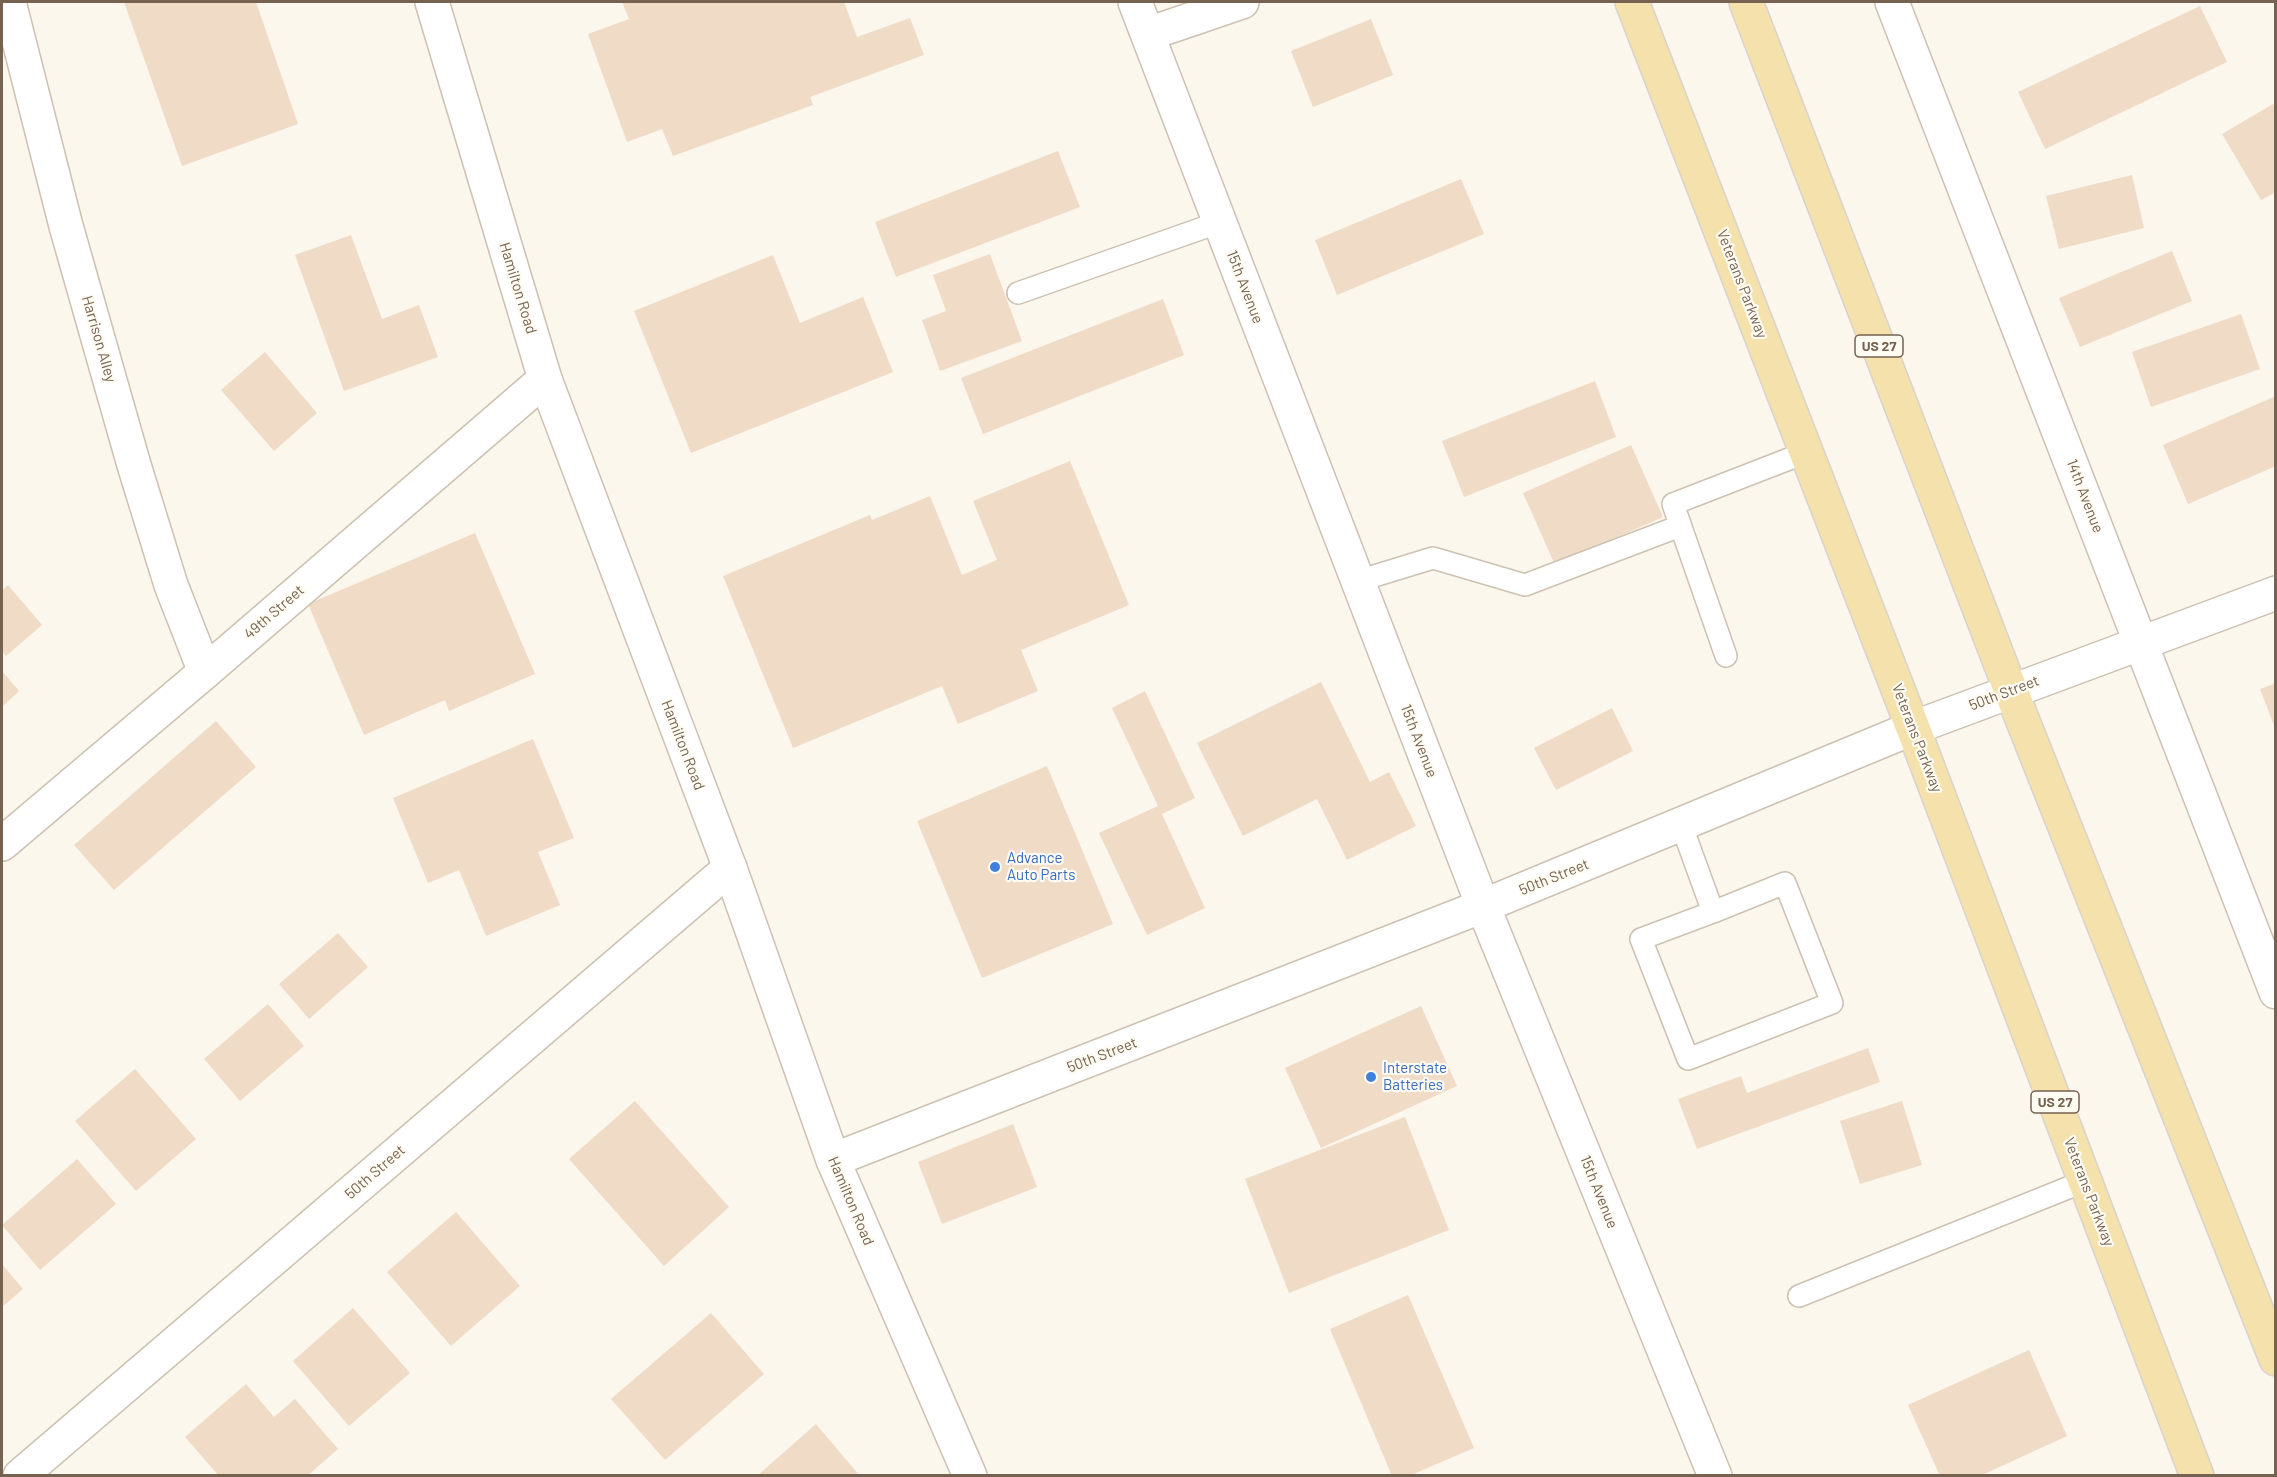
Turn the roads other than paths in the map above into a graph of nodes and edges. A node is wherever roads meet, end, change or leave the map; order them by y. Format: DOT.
graph roads {
  1 [pos="9,2"];
  2 [pos="432,2"];
  3 [pos="1135,2"];
  4 [pos="1242,2"];
  5 [pos="1632,2"];
  6 [pos="1746,2"];
  7 [pos="1892,2"];
  8 [pos="1148,34"];
  9 [pos="1220,222"];
  10 [pos="1018,293"];
  11 [pos="545,379"];
  12 [pos="1807,452"];
  13 [pos="1680,526"];
  14 [pos="1358,582"];
  15 [pos="2276,593"];
  16 [pos="2141,642"];
  17 [pos="1726,656"];
  18 [pos="205,672"];
  19 [pos="2012,691"];
  20 [pos="1913,728"];
  21 [pos="1681,824"];
  22 [pos="2,844"];
  23 [pos="730,868"];
  24 [pos="1483,906"];
  25 [pos="1713,912"];
  26 [pos="2276,992"];
  27 [pos="833,1161"];
  28 [pos="2085,1181"];
  29 [pos="1799,1296"];
  30 [pos="2276,1359"];
  31 [pos="20,1476"];
  32 [pos="970,1476"];
  33 [pos="1715,1476"];
  34 [pos="2197,1476"];
  1 -- 18 [label="street, Harrison Alley"];
  2 -- 11 [label="street, Hamilton Road"];
  3 -- 8 [label="street, 15th Avenue"];
  4 -- 8 [label="street"];
  5 -- 12 [label="main road, Veterans Parkway / US 27"];
  6 -- 19 [label="main road, US 27"];
  7 -- 16 [label="street, 14th Avenue"];
  8 -- 9 [label="street, 15th Avenue"];
  9 -- 10 [label="lane"];
  9 -- 14 [label="street, 15th Avenue"];
  11 -- 18 [label="street, 49th Street"];
  11 -- 23 [label="street, Hamilton Road"];
  12 -- 13 [label="lane"];
  12 -- 20 [label="main road, Veterans Parkway / US 27"];
  13 -- 14 [label="lane"];
  13 -- 17 [label="lane"];
  14 -- 24 [label="street, 15th Avenue"];
  15 -- 16 [label="street, 50th Street"];
  16 -- 19 [label="street, 50th Street"];
  16 -- 26 [label="street, 14th Avenue"];
  18 -- 22 [label="street, 49th Street"];
  19 -- 20 [label="street, 50th Street"];
  19 -- 30 [label="main road, US 27"];
  20 -- 21 [label="street, 50th Street"];
  20 -- 28 [label="main road, Veterans Parkway / US 27"];
  21 -- 24 [label="street, 50th Street"];
  21 -- 25 [label="lane"];
  23 -- 27 [label="street, Hamilton Road"];
  23 -- 31 [label="street, 50th Street"];
  24 -- 27 [label="street, 50th Street"];
  24 -- 33 [label="street, 15th Avenue"];
  25 -- 25 [label="lane"];
  27 -- 32 [label="street, Hamilton Road"];
  28 -- 29 [label="lane"];
  28 -- 34 [label="main road, Veterans Parkway / US 27"];
}
